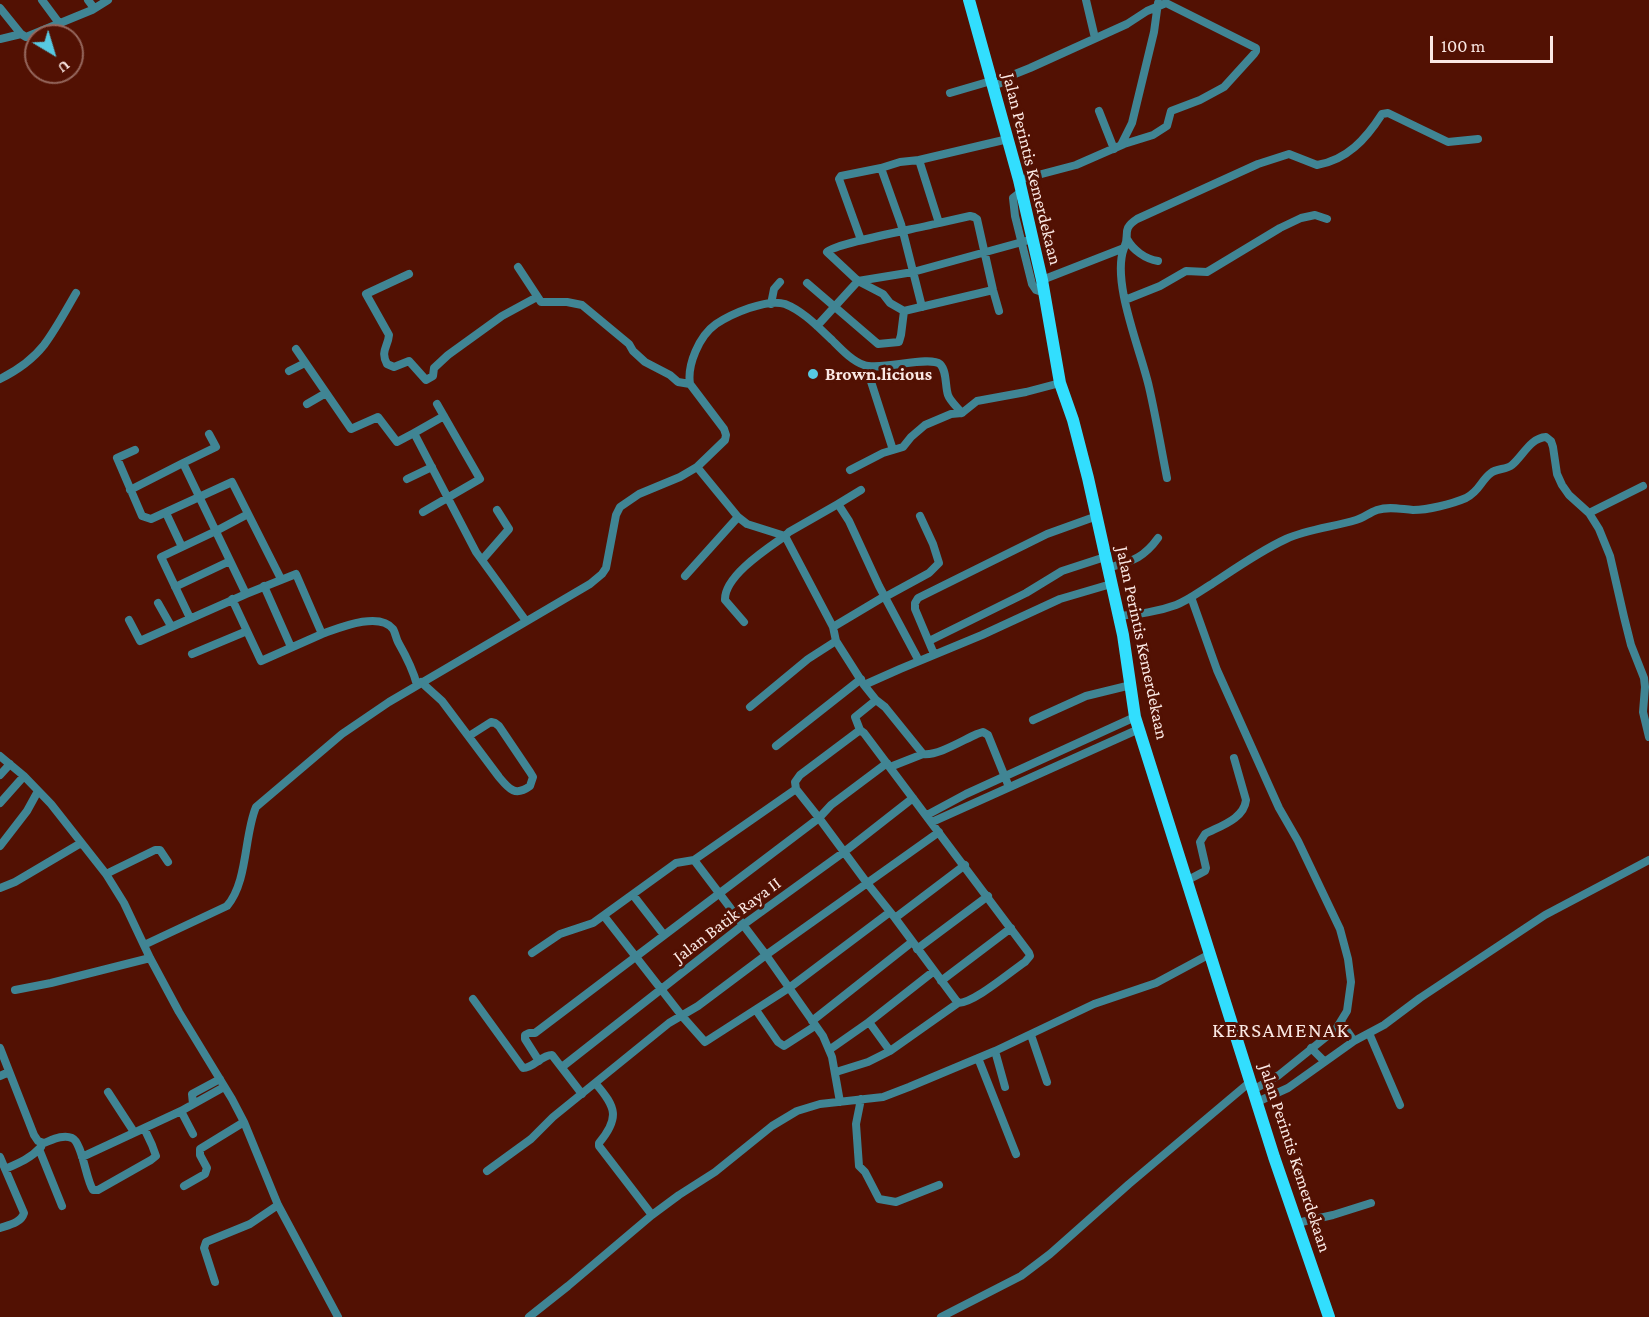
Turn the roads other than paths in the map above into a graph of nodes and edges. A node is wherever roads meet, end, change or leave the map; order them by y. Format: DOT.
graph roads {
  1 [pos="42,0"];
  2 [pos="88,0"];
  3 [pos="108,0"];
  4 [pos="969,0"];
  5 [pos="1086,0"];
  6 [pos="1163,3"];
  7 [pos="0,8"];
  8 [pos="94,8"];
  9 [pos="59,23"];
  10 [pos="21,34"];
  11 [pos="1095,38"];
  12 [pos="0,39"];
  13 [pos="992,84"];
  14 [pos="950,93"];
  15 [pos="1099,111"];
  16 [pos="1008,139"];
  17 [pos="1478,139"];
  18 [pos="1122,145"];
  19 [pos="920,160"];
  20 [pos="881,168"];
  21 [pos="1021,186"];
  22 [pos="1327,219"];
  23 [pos="939,223"];
  24 [pos="903,232"];
  25 [pos="1127,237"];
  26 [pos="861,240"];
  27 [pos="1028,241"];
  28 [pos="1124,248"];
  29 [pos="984,253"];
  30 [pos="1158,261"];
  31 [pos="518,267"];
  32 [pos="913,272"];
  33 [pos="409,274"];
  34 [pos="880,278"];
  35 [pos="858,281"];
  36 [pos="780,282"];
  37 [pos="807,283"];
  38 [pos="1043,287"];
  39 [pos="993,290"];
  40 [pos="76,293"];
  41 [pos="883,294"];
  42 [pos="537,297"];
  43 [pos="1125,300"];
  44 [pos="771,304"];
  45 [pos="922,307"];
  46 [pos="834,308"];
  47 [pos="904,311"];
  48 [pos="999,311"];
  49 [pos="817,326"];
  50 [pos="296,349"];
  51 [pos="305,363"];
  52 [pos="866,366"];
  53 [pos="289,371"];
  54 [pos="0,379"];
  55 [pos="1060,383"];
  56 [pos="690,384"];
  57 [pos="326,393"];
  58 [pos="307,404"];
  59 [pos="437,404"];
  60 [pos="962,413"];
  61 [pos="444,416"];
  62 [pos="414,433"];
  63 [pos="209,434"];
  64 [pos="135,450"];
  65 [pos="893,450"];
  66 [pos="183,463"];
  67 [pos="432,467"];
  68 [pos="697,467"];
  69 [pos="850,470"];
  70 [pos="1167,478"];
  71 [pos="407,480"];
  72 [pos="1644,486"];
  73 [pos="130,490"];
  74 [pos="861,490"];
  75 [pos="200,497"];
  76 [pos="448,498"];
  77 [pos="838,504"];
  78 [pos="497,510"];
  79 [pos="423,512"];
  80 [pos="166,513"];
  81 [pos="1589,513"];
  82 [pos="248,514"];
  83 [pos="920,516"];
  84 [pos="1096,516"];
  85 [pos="738,517"];
  86 [pos="216,531"];
  87 [pos="785,536"];
  88 [pos="1158,538"];
  89 [pos="182,547"];
  90 [pos="482,560"];
  91 [pos="230,561"];
  92 [pos="1106,562"];
  93 [pos="686,576"];
  94 [pos="281,579"];
  95 [pos="1111,584"];
  96 [pos="264,586"];
  97 [pos="175,587"];
  98 [pos="246,594"];
  99 [pos="885,597"];
  100 [pos="1191,597"];
  101 [pos="232,599"];
  102 [pos="158,603"];
  103 [pos="1118,616"];
  104 [pos="190,618"];
  105 [pos="129,620"];
  106 [pos="526,621"];
  107 [pos="744,621"];
  108 [pos="171,627"];
  109 [pos="833,627"];
  110 [pos="247,631"];
  111 [pos="322,634"];
  112 [pos="836,641"];
  113 [pos="929,641"];
  114 [pos="291,647"];
  115 [pos="192,654"];
  116 [pos="934,654"];
  117 [pos="919,661"];
  118 [pos="863,682"];
  119 [pos="419,684"];
  120 [pos="1131,685"];
  121 [pos="876,700"];
  122 [pos="750,707"];
  123 [pos="1033,720"];
  124 [pos="1137,723"];
  125 [pos="860,730"];
  126 [pos="469,736"];
  127 [pos="1649,737"];
  128 [pos="776,746"];
  129 [pos="1054,753"];
  130 [pos="923,754"];
  131 [pos="0,756"];
  132 [pos="1234,758"];
  133 [pos="10,764"];
  134 [pos="889,765"];
  135 [pos="1058,765"];
  136 [pos="0,775"];
  137 [pos="24,776"];
  138 [pos="1005,776"];
  139 [pos="1009,787"];
  140 [pos="796,789"];
  141 [pos="38,791"];
  142 [pos="966,794"];
  143 [pos="913,798"];
  144 [pos="0,803"];
  145 [pos="970,804"];
  146 [pos="819,818"];
  147 [pos="929,818"];
  148 [pos="939,832"];
  149 [pos="81,843"];
  150 [pos="0,846"];
  151 [pos="844,852"];
  152 [pos="694,860"];
  153 [pos="1649,860"];
  154 [pos="168,862"];
  155 [pos="964,865"];
  156 [pos="106,874"];
  157 [pos="1186,881"];
  158 [pos="867,883"];
  159 [pos="0,888"];
  160 [pos="720,893"];
  161 [pos="633,895"];
  162 [pos="988,896"];
  163 [pos="893,915"];
  164 [pos="604,916"];
  165 [pos="743,925"];
  166 [pos="1011,928"];
  167 [pos="664,935"];
  168 [pos="912,942"];
  169 [pos="144,945"];
  170 [pos="917,949"];
  171 [pos="532,953"];
  172 [pos="1210,954"];
  173 [pos="766,956"];
  174 [pos="636,957"];
  175 [pos="150,958"];
  176 [pos="934,971"];
  177 [pos="941,981"];
  178 [pos="789,988"];
  179 [pos="662,989"];
  180 [pos="15,990"];
  181 [pos="472,999"];
  182 [pos="958,1003"];
  183 [pos="756,1010"];
  184 [pos="682,1016"];
  185 [pos="868,1022"];
  186 [pos="1341,1022"];
  187 [pos="814,1023"];
  188 [pos="1369,1033"];
  189 [pos="1031,1035"];
  190 [pos="1353,1041"];
  191 [pos="0,1048"];
  192 [pos="1311,1048"];
  193 [pos="829,1050"];
  194 [pos="890,1051"];
  195 [pos="994,1051"];
  196 [pos="978,1058"];
  197 [pos="539,1061"];
  198 [pos="1324,1061"];
  199 [pos="562,1067"];
  200 [pos="9,1072"];
  201 [pos="836,1072"];
  202 [pos="0,1076"];
  203 [pos="219,1079"];
  204 [pos="1047,1082"];
  205 [pos="596,1084"];
  206 [pos="224,1087"];
  207 [pos="1005,1087"];
  208 [pos="1253,1091"];
  209 [pos="108,1092"];
  210 [pos="582,1095"];
  211 [pos="861,1099"];
  212 [pos="840,1102"];
  213 [pos="193,1104"];
  214 [pos="1400,1105"];
  215 [pos="181,1111"];
  216 [pos="244,1122"];
  217 [pos="144,1128"];
  218 [pos="134,1132"];
  219 [pos="193,1134"];
  220 [pos="42,1146"];
  221 [pos="1016,1154"];
  222 [pos="0,1156"];
  223 [pos="82,1157"];
  224 [pos="5,1169"];
  225 [pos="487,1171"];
  226 [pos="939,1185"];
  227 [pos="184,1186"];
  228 [pos="1371,1203"];
  229 [pos="278,1204"];
  230 [pos="62,1206"];
  231 [pos="652,1215"];
  232 [pos="1297,1223"];
  233 [pos="0,1228"];
  234 [pos="214,1282"];
  235 [pos="338,1317"];
  236 [pos="529,1317"];
  237 [pos="941,1317"];
  238 [pos="1329,1317"];
  1 -- 9 [label="street"];
  2 -- 8 [label="street"];
  3 -- 8 [label="street"];
  4 -- 13 [label="main road, Jalan Perintis Kemerdekaan"];
  5 -- 11 [label="street"];
  6 -- 11 [label="street"];
  6 -- 18 [label="street"];
  6 -- 18 [label="street"];
  7 -- 10 [label="street"];
  8 -- 9 [label="street"];
  9 -- 10 [label="street"];
  10 -- 12 [label="street"];
  11 -- 13 [label="street"];
  13 -- 14 [label="street"];
  13 -- 16 [label="main road, Jalan Perintis Kemerdekaan"];
  15 -- 18 [label="street"];
  16 -- 19 [label="street"];
  16 -- 21 [label="main road, Jalan Perintis Kemerdekaan"];
  17 -- 25 [label="street"];
  18 -- 21 [label="street"];
  19 -- 20 [label="street"];
  19 -- 23 [label="street"];
  20 -- 24 [label="street"];
  20 -- 26 [label="street"];
  21 -- 27 [label="main road, Jalan Perintis Kemerdekaan"];
  22 -- 43 [label="street"];
  23 -- 24 [label="street"];
  23 -- 29 [label="street"];
  24 -- 26 [label="street"];
  24 -- 32 [label="street"];
  25 -- 28 [label="street"];
  25 -- 30 [label="street"];
  26 -- 35 [label="street"];
  27 -- 29 [label="street"];
  27 -- 38 [label="main road, Jalan Perintis Kemerdekaan"];
  28 -- 38 [label="street"];
  28 -- 43 [label="street"];
  29 -- 32 [label="street"];
  29 -- 39 [label="street"];
  31 -- 42 [label="street"];
  32 -- 34 [label="street"];
  32 -- 45 [label="street"];
  33 -- 42 [label="street"];
  34 -- 35 [label="street"];
  34 -- 41 [label="street"];
  35 -- 41 [label="street"];
  35 -- 46 [label="street"];
  36 -- 44 [label="street"];
  37 -- 46 [label="street"];
  38 -- 55 [label="main road, Jalan Perintis Kemerdekaan"];
  39 -- 45 [label="street"];
  39 -- 48 [label="street"];
  40 -- 54 [label="street"];
  41 -- 47 [label="street"];
  42 -- 56 [label="street"];
  43 -- 70 [label="street"];
  44 -- 49 [label="street"];
  44 -- 56 [label="street"];
  45 -- 47 [label="street"];
  46 -- 47 [label="street"];
  46 -- 49 [label="street"];
  49 -- 52 [label="street"];
  50 -- 51 [label="street"];
  51 -- 53 [label="street"];
  51 -- 57 [label="street"];
  52 -- 60 [label="street"];
  52 -- 65 [label="street"];
  55 -- 60 [label="street"];
  55 -- 84 [label="main road, Jalan Perintis Kemerdekaan"];
  56 -- 68 [label="street"];
  57 -- 58 [label="street"];
  57 -- 62 [label="street"];
  59 -- 61 [label="street"];
  60 -- 65 [label="street"];
  61 -- 62 [label="street"];
  61 -- 76 [label="street"];
  62 -- 67 [label="street"];
  63 -- 66 [label="street"];
  64 -- 73 [label="street"];
  65 -- 69 [label="street"];
  66 -- 73 [label="street"];
  66 -- 75 [label="street"];
  67 -- 71 [label="street"];
  67 -- 76 [label="street"];
  68 -- 85 [label="street"];
  68 -- 106 [label="street"];
  72 -- 81 [label="street"];
  73 -- 80 [label="street"];
  74 -- 77 [label="street"];
  75 -- 80 [label="street"];
  75 -- 82 [label="street"];
  75 -- 86 [label="street"];
  76 -- 79 [label="street"];
  76 -- 90 [label="street"];
  77 -- 87 [label="street"];
  77 -- 99 [label="street"];
  78 -- 90 [label="street"];
  80 -- 89 [label="street"];
  81 -- 100 [label="street"];
  81 -- 127 [label="street"];
  82 -- 86 [label="street"];
  82 -- 94 [label="street"];
  83 -- 99 [label="street"];
  84 -- 92 [label="main road, Jalan Perintis Kemerdekaan"];
  84 -- 113 [label="street"];
  85 -- 87 [label="street"];
  85 -- 93 [label="street"];
  86 -- 89 [label="street"];
  86 -- 91 [label="street"];
  87 -- 107 [label="street"];
  87 -- 109 [label="street"];
  88 -- 92 [label="street"];
  89 -- 97 [label="street"];
  90 -- 106 [label="street"];
  91 -- 97 [label="street"];
  91 -- 98 [label="street"];
  92 -- 95 [label="main road, Jalan Perintis Kemerdekaan"];
  92 -- 113 [label="street"];
  94 -- 96 [label="street"];
  94 -- 111 [label="street"];
  95 -- 103 [label="main road, Jalan Perintis Kemerdekaan"];
  95 -- 116 [label="street"];
  96 -- 98 [label="street"];
  96 -- 114 [label="street"];
  97 -- 104 [label="street"];
  98 -- 101 [label="street"];
  99 -- 109 [label="street"];
  99 -- 117 [label="street"];
  100 -- 103 [label="street"];
  100 -- 186 [label="street"];
  101 -- 104 [label="street"];
  101 -- 110 [label="street"];
  102 -- 108 [label="street"];
  103 -- 120 [label="main road, Jalan Perintis Kemerdekaan"];
  104 -- 108 [label="street"];
  105 -- 108 [label="street"];
  106 -- 119 [label="street"];
  109 -- 112 [label="street"];
  110 -- 114 [label="street"];
  110 -- 115 [label="street"];
  111 -- 114 [label="street"];
  111 -- 119 [label="street"];
  112 -- 118 [label="street"];
  112 -- 122 [label="street"];
  113 -- 116 [label="street"];
  116 -- 117 [label="street"];
  117 -- 118 [label="street"];
  118 -- 121 [label="street"];
  118 -- 128 [label="street"];
  119 -- 126 [label="street"];
  119 -- 169 [label="street"];
  120 -- 123 [label="street"];
  120 -- 124 [label="main road, Jalan Perintis Kemerdekaan"];
  121 -- 125 [label="street"];
  121 -- 130 [label="street"];
  124 -- 129 [label="street"];
  124 -- 135 [label="street"];
  124 -- 157 [label="main road, Jalan Perintis Kemerdekaan"];
  125 -- 134 [label="street"];
  125 -- 140 [label="street"];
  126 -- 126 [label="street"];
  129 -- 135 [label="street"];
  129 -- 138 [label="street"];
  130 -- 134 [label="street"];
  130 -- 138 [label="street"];
  131 -- 133 [label="street"];
  132 -- 157 [label="street"];
  133 -- 136 [label="street"];
  133 -- 137 [label="street"];
  134 -- 143 [label="street"];
  134 -- 146 [label="street"];
  135 -- 139 [label="street"];
  137 -- 141 [label="street"];
  137 -- 144 [label="street"];
  138 -- 139 [label="street"];
  138 -- 142 [label="street"];
  139 -- 145 [label="street"];
  140 -- 146 [label="street"];
  140 -- 152 [label="street"];
  141 -- 149 [label="street"];
  141 -- 150 [label="street"];
  142 -- 145 [label="street"];
  142 -- 147 [label="street"];
  143 -- 147 [label="street"];
  143 -- 151 [label="street, Jalan Batik Raya II"];
  145 -- 147 [label="street"];
  146 -- 151 [label="street"];
  146 -- 160 [label="street"];
  147 -- 148 [label="street"];
  148 -- 155 [label="street"];
  148 -- 158 [label="street"];
  149 -- 156 [label="street"];
  149 -- 159 [label="street"];
  151 -- 158 [label="street"];
  151 -- 165 [label="street, Jalan Batik Raya II"];
  152 -- 160 [label="street"];
  152 -- 161 [label="street"];
  153 -- 188 [label="street"];
  154 -- 156 [label="street"];
  155 -- 162 [label="street"];
  155 -- 163 [label="street"];
  156 -- 169 [label="street"];
  157 -- 172 [label="main road, Jalan Perintis Kemerdekaan"];
  158 -- 163 [label="street"];
  158 -- 173 [label="street"];
  160 -- 165 [label="street"];
  160 -- 167 [label="street"];
  161 -- 164 [label="street"];
  161 -- 167 [label="street"];
  162 -- 166 [label="street"];
  162 -- 170 [label="street"];
  163 -- 168 [label="street"];
  163 -- 178 [label="street"];
  164 -- 171 [label="street"];
  164 -- 174 [label="street"];
  165 -- 173 [label="street"];
  165 -- 179 [label="street, Jalan Batik Raya II"];
  166 -- 177 [label="street"];
  166 -- 182 [label="street"];
  167 -- 174 [label="street"];
  168 -- 170 [label="street"];
  168 -- 187 [label="street"];
  169 -- 175 [label="street"];
  170 -- 176 [label="street"];
  172 -- 189 [label="street"];
  172 -- 208 [label="main road, Jalan Perintis Kemerdekaan"];
  173 -- 178 [label="street"];
  173 -- 184 [label="street"];
  174 -- 179 [label="street"];
  174 -- 197 [label="street"];
  175 -- 180 [label="street"];
  175 -- 203 [label="street"];
  176 -- 177 [label="street"];
  176 -- 185 [label="street"];
  177 -- 182 [label="street"];
  178 -- 183 [label="street"];
  178 -- 187 [label="street"];
  179 -- 184 [label="street"];
  179 -- 199 [label="street, Jalan Batik Raya II"];
  181 -- 197 [label="street"];
  182 -- 194 [label="street"];
  183 -- 184 [label="street"];
  183 -- 187 [label="street"];
  184 -- 205 [label="street"];
  185 -- 193 [label="street"];
  185 -- 194 [label="street"];
  186 -- 190 [label="street"];
  186 -- 192 [label="street"];
  187 -- 193 [label="street"];
  188 -- 190 [label="street"];
  188 -- 214 [label="street"];
  189 -- 195 [label="street"];
  189 -- 204 [label="street"];
  190 -- 198 [label="street"];
  191 -- 200 [label="street"];
  192 -- 198 [label="street"];
  192 -- 208 [label="street"];
  193 -- 201 [label="street"];
  194 -- 201 [label="street"];
  195 -- 196 [label="street"];
  195 -- 207 [label="street"];
  196 -- 211 [label="street"];
  196 -- 221 [label="street"];
  197 -- 199 [label="street"];
  198 -- 208 [label="street"];
  199 -- 210 [label="street"];
  200 -- 202 [label="street"];
  200 -- 220 [label="street"];
  201 -- 212 [label="street"];
  203 -- 206 [label="street"];
  203 -- 213 [label="street"];
  205 -- 210 [label="street"];
  205 -- 231 [label="street"];
  206 -- 213 [label="street"];
  206 -- 216 [label="street"];
  208 -- 232 [label="main road, Jalan Perintis Kemerdekaan"];
  208 -- 237 [label="street"];
  209 -- 218 [label="street"];
  210 -- 225 [label="street"];
  211 -- 212 [label="street"];
  211 -- 226 [label="street"];
  212 -- 231 [label="street"];
  213 -- 215 [label="street"];
  215 -- 217 [label="street"];
  215 -- 219 [label="street"];
  216 -- 227 [label="street"];
  216 -- 229 [label="street"];
  217 -- 218 [label="street"];
  217 -- 223 [label="street"];
  218 -- 223 [label="street"];
  220 -- 223 [label="street"];
  220 -- 224 [label="street"];
  220 -- 230 [label="street"];
  222 -- 224 [label="street"];
  224 -- 233 [label="street"];
  228 -- 232 [label="street"];
  229 -- 234 [label="street"];
  229 -- 235 [label="street"];
  231 -- 236 [label="street"];
  232 -- 238 [label="main road, Jalan Perintis Kemerdekaan"];
}
